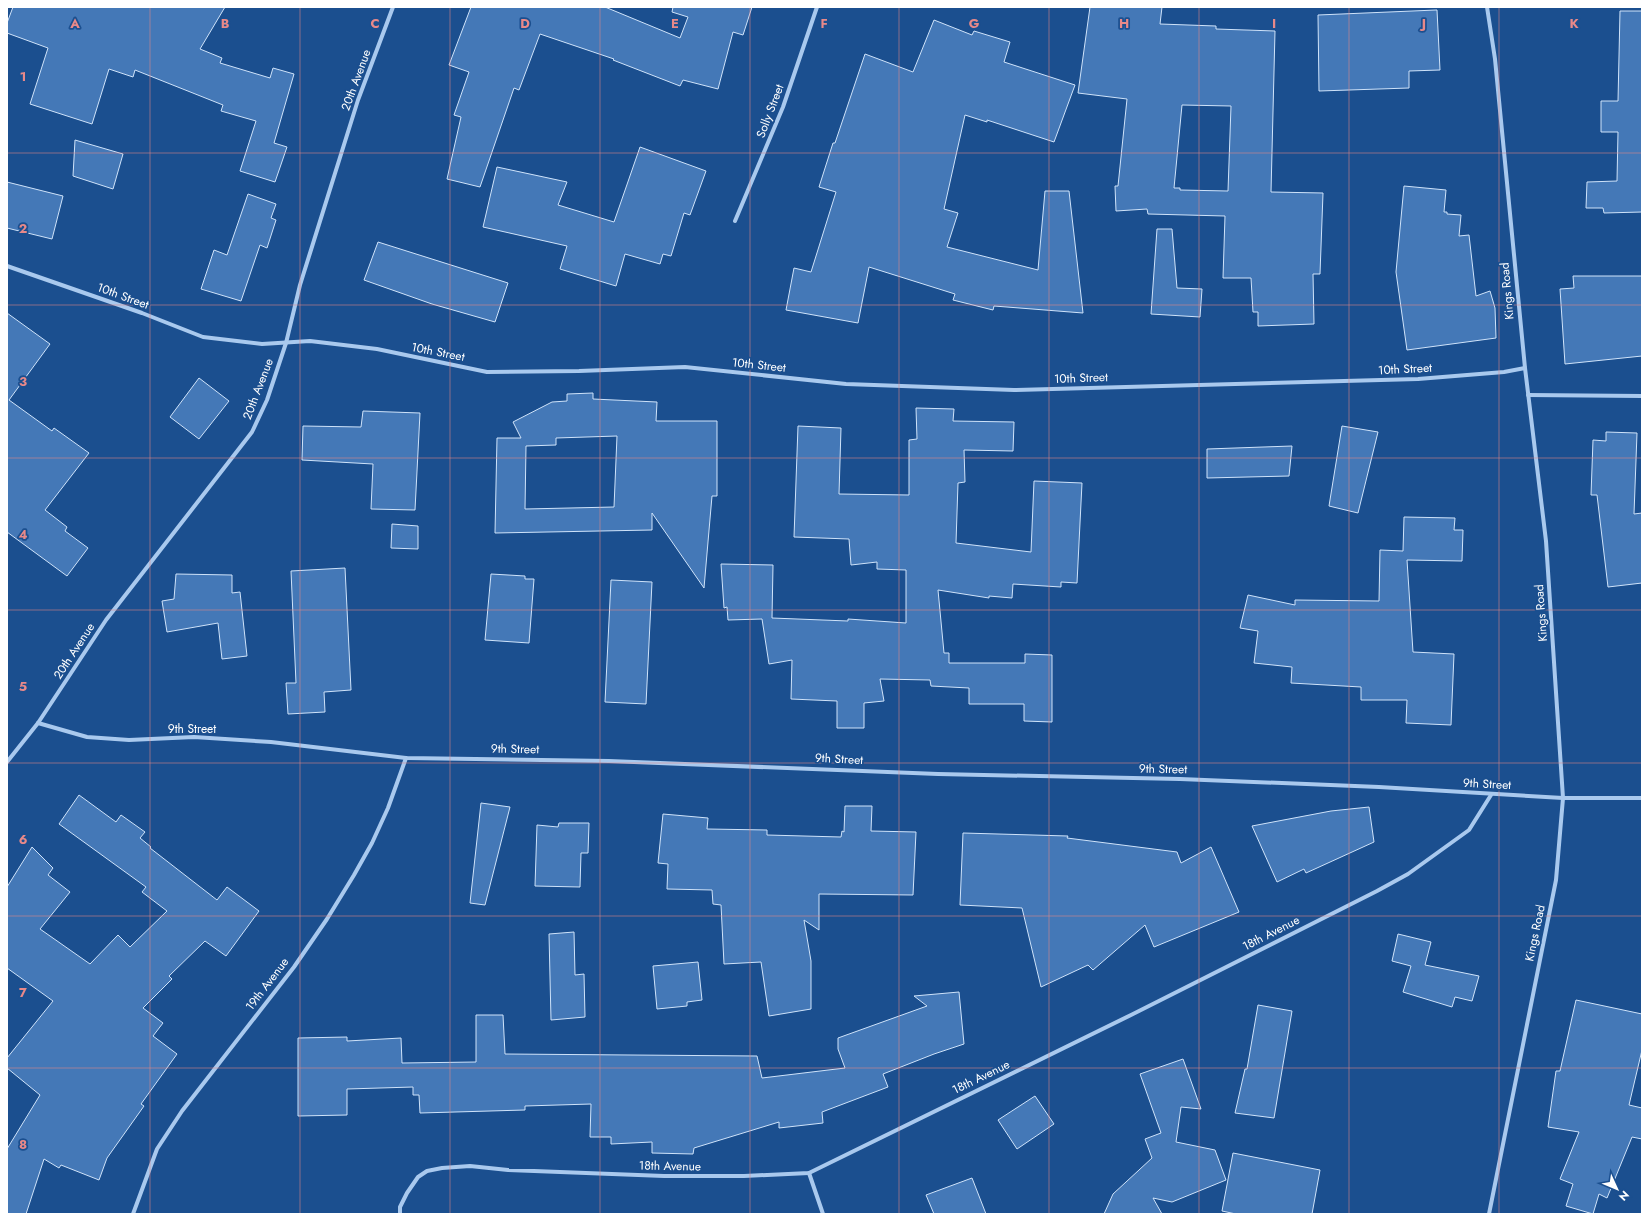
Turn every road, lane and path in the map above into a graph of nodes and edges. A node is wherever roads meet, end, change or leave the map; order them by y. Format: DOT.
graph roads {
  1 [pos="393,7"];
  2 [pos="817,7"];
  3 [pos="1487,7"];
  4 [pos="735,220"];
  5 [pos="7,266"];
  6 [pos="286,343"];
  7 [pos="1524,368"];
  8 [pos="1528,396"];
  9 [pos="1642,396"];
  10 [pos="38,723"];
  11 [pos="406,758"];
  12 [pos="7,762"];
  13 [pos="1491,795"];
  14 [pos="1563,798"];
  15 [pos="1642,798"];
  16 [pos="809,1173"];
  17 [pos="133,1214"];
  18 [pos="400,1214"];
  19 [pos="823,1214"];
  20 [pos="1489,1214"];
  1 -- 6 [label="street, 20th Avenue"];
  2 -- 4 [label="street, Solly Street"];
  3 -- 7 [label="street, Kings Road"];
  5 -- 6 [label="street, 10th Street"];
  6 -- 7 [label="street, 10th Street"];
  6 -- 10 [label="street, 20th Avenue"];
  7 -- 8 [label="street, Kings Road"];
  8 -- 9 [label="street"];
  8 -- 14 [label="street, Kings Road"];
  10 -- 11 [label="street, 9th Street"];
  10 -- 12 [label="street, 20th Avenue"];
  11 -- 13 [label="street, 9th Street"];
  11 -- 17 [label="street, 19th Avenue"];
  13 -- 14 [label="street, 9th Street"];
  13 -- 16 [label="street, 18th Avenue"];
  14 -- 15 [label="street, 9th Street"];
  14 -- 20 [label="street, Kings Road"];
  16 -- 18 [label="street, 18th Avenue"];
  16 -- 19 [label="street"];
}
